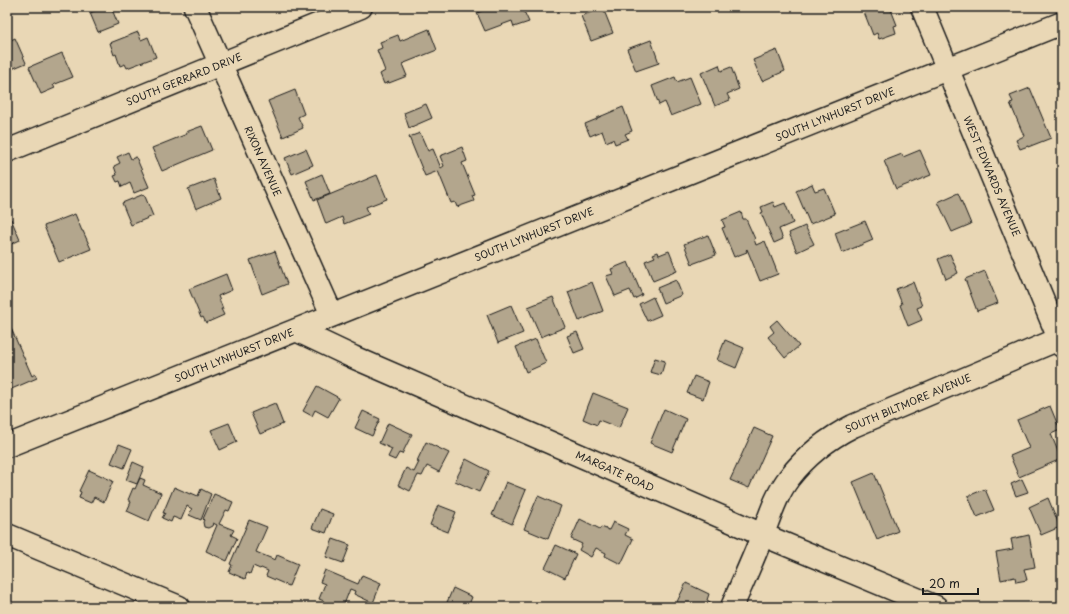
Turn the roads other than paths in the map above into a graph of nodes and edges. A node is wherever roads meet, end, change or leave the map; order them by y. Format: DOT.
graph roads {
  1 [pos="195,7"];
  2 [pos="361,7"];
  3 [pos="922,7"];
  4 [pos="1062,23"];
  5 [pos="220,64"];
  6 [pos="947,69"];
  7 [pos="7,151"];
  8 [pos="332,315"];
  9 [pos="296,330"];
  10 [pos="1061,342"];
  11 [pos="7,446"];
  12 [pos="7,535"];
  13 [pos="763,535"];
  14 [pos="179,607"];
  15 [pos="732,607"];
  16 [pos="936,607"];
  1 -- 5 [label="street, RIXON AVENUE"];
  2 -- 5 [label="street, SOUTH GERRARD DRIVE"];
  3 -- 6 [label="street, WEST EDWARDS AVENUE"];
  4 -- 6 [label="street, SOUTH LYNHURST DRIVE"];
  5 -- 7 [label="street, SOUTH GERRARD DRIVE"];
  5 -- 8 [label="street, RIXON AVENUE"];
  6 -- 8 [label="street, SOUTH LYNHURST DRIVE"];
  6 -- 10 [label="street, WEST EDWARDS AVENUE"];
  8 -- 9 [label="street, SOUTH LYNHURST DRIVE"];
  9 -- 11 [label="street, SOUTH LYNHURST DRIVE"];
  9 -- 13 [label="street, MARGATE ROAD"];
  10 -- 13 [label="street, SOUTH BILTMORE AVENUE"];
  12 -- 14 [label="street"];
  13 -- 15 [label="street, SOUTH BILTMORE AVENUE"];
  13 -- 16 [label="street, MARGATE ROAD"];
}
